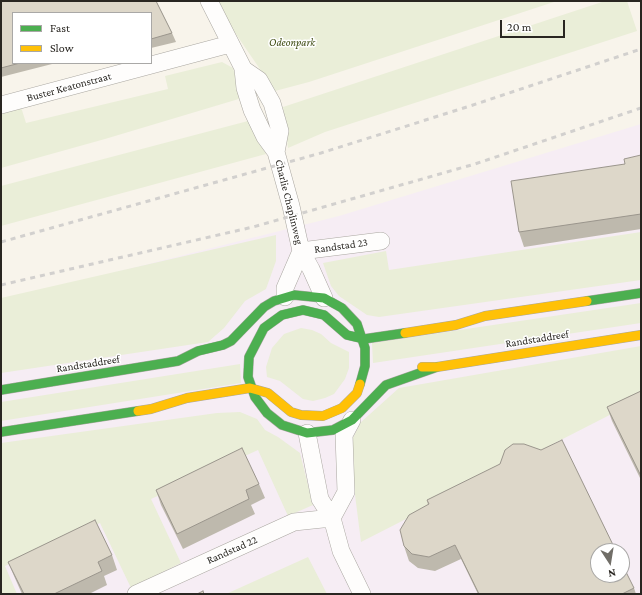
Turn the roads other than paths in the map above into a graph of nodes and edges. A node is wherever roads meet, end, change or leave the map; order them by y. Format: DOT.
graph roads {
  1 [pos="209,1"];
  2 [pos="230,44"];
  3 [pos="1,105"];
  4 [pos="381,241"];
  5 [pos="301,251"];
  6 [pos="641,293"];
  7 [pos="285,297"];
  8 [pos="324,298"];
  9 [pos="464,314"];
  10 [pos="282,315"];
  11 [pos="485,316"];
  12 [pos="641,335"];
  13 [pos="364,339"];
  14 [pos="253,347"];
  15 [pos="240,354"];
  16 [pos="178,361"];
  17 [pos="196,364"];
  18 [pos="408,367"];
  19 [pos="437,367"];
  20 [pos="373,374"];
  21 [pos="361,384"];
  22 [pos="250,388"];
  23 [pos="1,390"];
  24 [pos="249,404"];
  25 [pos="260,406"];
  26 [pos="151,409"];
  27 [pos="179,410"];
  28 [pos="333,413"];
  29 [pos="352,420"];
  30 [pos="333,430"];
  31 [pos="1,432"];
  32 [pos="307,433"];
  33 [pos="332,518"];
  34 [pos="136,594"];
  35 [pos="362,594"];
  1 -- 2 [label="street, Charlie Chaplinweg"];
  2 -- 3 [label="street, Buster Keatonstraat"];
  2 -- 5 [label="street, Charlie Chaplinweg"];
  4 -- 5 [label="street, Randstad 23"];
  5 -- 7 [label="street, Charlie Chaplinweg"];
  5 -- 8 [label="street, Charlie Chaplinweg"];
  6 -- 11 [label="main road"];
  7 -- 8 [label="main road"];
  7 -- 10 [label="main road"];
  7 -- 16 [label="main road, Randstaddreef"];
  8 -- 13 [label="main road"];
  9 -- 11 [label="main road"];
  10 -- 13 [label="main road"];
  10 -- 14 [label="main road"];
  11 -- 13 [label="main road"];
  12 -- 19 [label="main road, Randstaddreef"];
  13 -- 21 [label="main road"];
  14 -- 15 [label="main road"];
  14 -- 22 [label="main road"];
  16 -- 17 [label="main road, Randstaddreef"];
  16 -- 23 [label="main road, Randstaddreef"];
  18 -- 19 [label="main road, Randstaddreef"];
  19 -- 29 [label="main road, Randstaddreef"];
  20 -- 21 [label="main road"];
  21 -- 28 [label="main road"];
  22 -- 25 [label="main road"];
  22 -- 26 [label="main road"];
  22 -- 28 [label="main road"];
  24 -- 25 [label="main road"];
  25 -- 32 [label="main road"];
  26 -- 27 [label="main road"];
  26 -- 31 [label="main road"];
  28 -- 30 [label="main road"];
  29 -- 30 [label="main road, Randstaddreef"];
  29 -- 33 [label="street"];
  30 -- 32 [label="main road"];
  30 -- 33 [label="street"];
  32 -- 33 [label="street"];
  33 -- 34 [label="street, Randstad 22"];
  33 -- 35 [label="street"];
}
